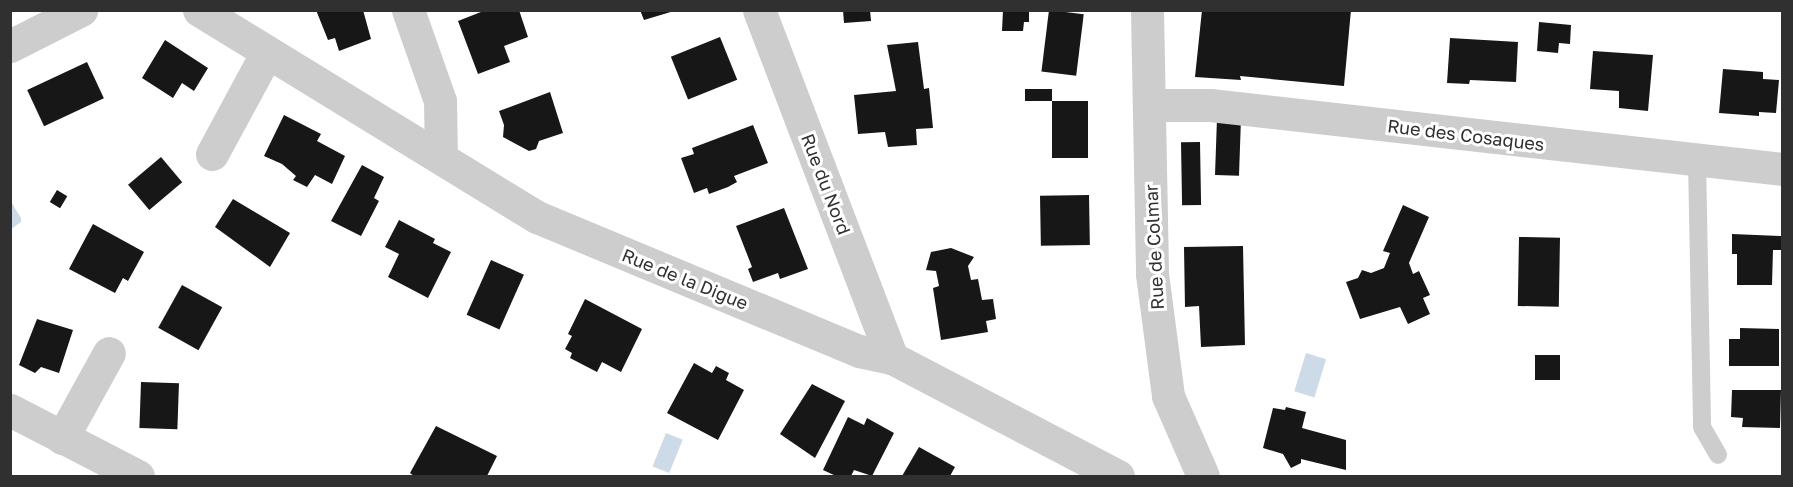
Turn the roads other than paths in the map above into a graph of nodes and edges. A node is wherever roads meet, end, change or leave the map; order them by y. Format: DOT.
graph roads {
  1 [pos="81,10"];
  2 [pos="200,10"];
  3 [pos="408,10"];
  4 [pos="759,10"];
  5 [pos="1147,10"];
  6 [pos="10,46"];
  7 [pos="266,54"];
  8 [pos="1149,105"];
  9 [pos="212,154"];
  10 [pos="441,157"];
  11 [pos="1697,161"];
  12 [pos="1782,169"];
  13 [pos="109,353"];
  14 [pos="892,358"];
  15 [pos="10,410"];
  16 [pos="62,438"];
  17 [pos="1718,455"];
  18 [pos="138,477"];
  19 [pos="1118,477"];
  20 [pos="1203,477"];
  1 -- 6 [label="street"];
  2 -- 7 [label="street, Rue de la Digue"];
  3 -- 10 [label="street"];
  4 -- 14 [label="street, Rue du Nord"];
  5 -- 8 [label="street, Rue de Colmar"];
  7 -- 9 [label="street"];
  7 -- 10 [label="street, Rue de la Digue"];
  8 -- 11 [label="street, Rue des Cosaques"];
  8 -- 20 [label="street, Rue de Colmar"];
  10 -- 14 [label="street, Rue de la Digue"];
  11 -- 12 [label="street, Rue des Cosaques"];
  11 -- 17 [label="lane"];
  13 -- 16 [label="street"];
  14 -- 19 [label="street, Rue de la Digue"];
  15 -- 16 [label="street"];
  16 -- 18 [label="street"];
}
